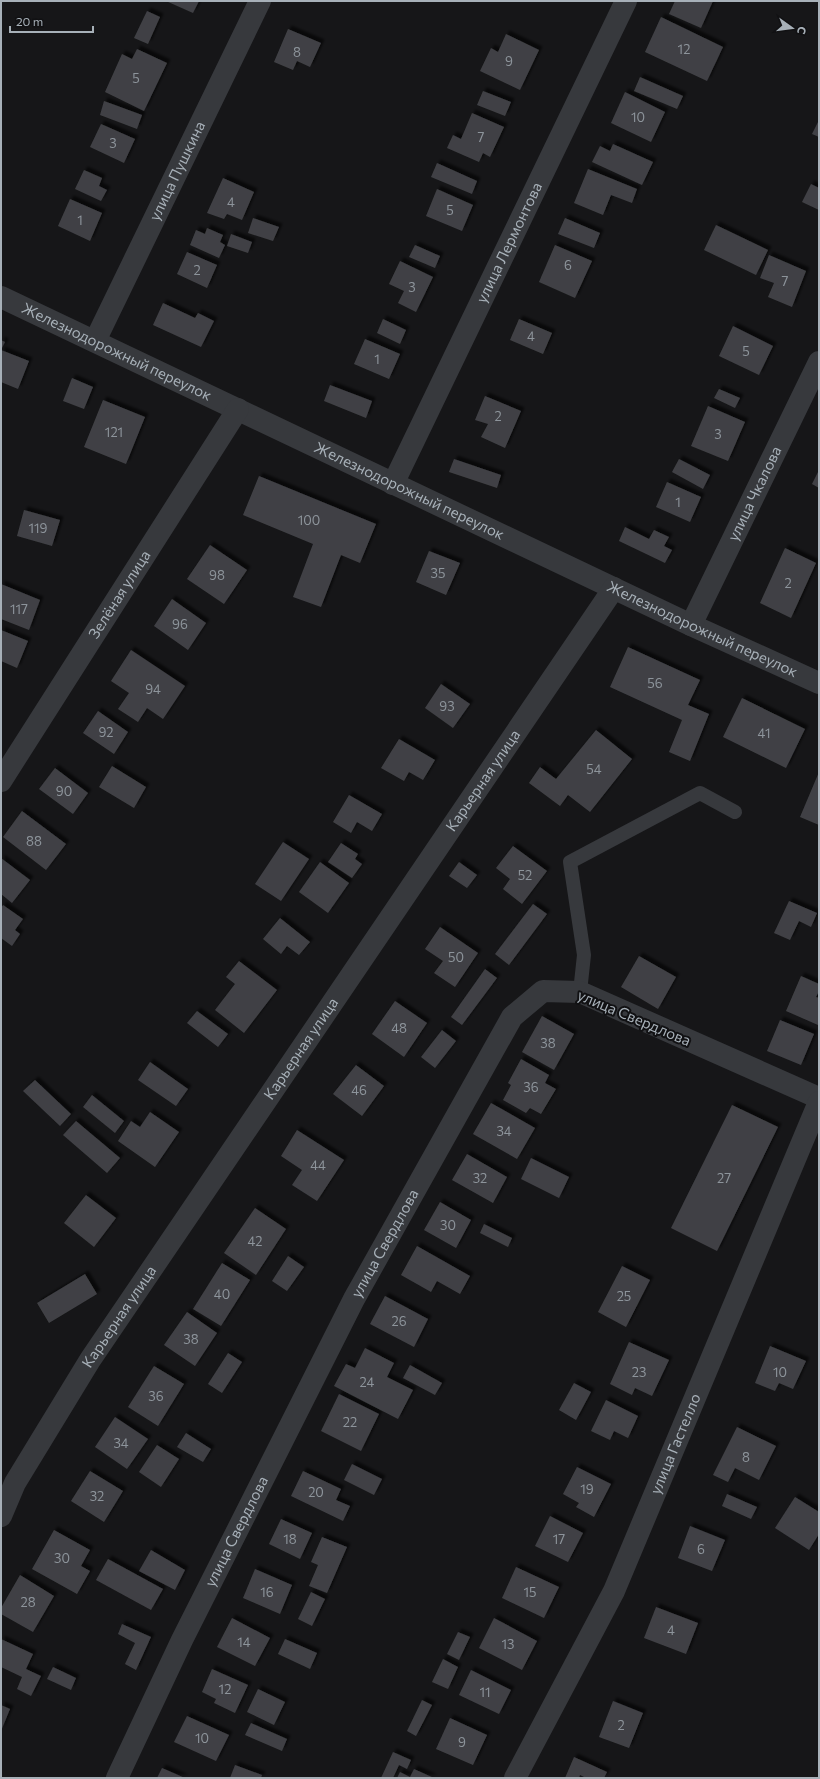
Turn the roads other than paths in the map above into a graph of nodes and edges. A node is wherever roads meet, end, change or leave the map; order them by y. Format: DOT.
graph roads {
  1 [pos="260,1"];
  2 [pos="626,1"];
  3 [pos="1,297"];
  4 [pos="95,341"];
  5 [pos="819,362"];
  6 [pos="238,409"];
  7 [pos="393,484"];
  8 [pos="614,588"];
  9 [pos="691,625"];
  10 [pos="819,683"];
  11 [pos="1,781"];
  12 [pos="735,812"];
  13 [pos="580,992"];
  14 [pos="819,1098"];
  15 [pos="819,1102"];
  16 [pos="1,1516"];
  17 [pos="117,1778"];
  18 [pos="515,1778"];
  1 -- 4 [label="street, улица Пушкина"];
  2 -- 7 [label="street, улица Лермонтова"];
  3 -- 4 [label="street, Железнодорожный переулок"];
  4 -- 6 [label="street, Железнодорожный переулок"];
  5 -- 9 [label="street, улица Чкалова"];
  6 -- 7 [label="street, Железнодорожный переулок"];
  6 -- 11 [label="street, Зелёная улица"];
  7 -- 8 [label="street, Железнодорожный переулок"];
  8 -- 9 [label="street, Железнодорожный переулок"];
  8 -- 16 [label="street, Карьерная улица"];
  9 -- 10 [label="street, Железнодорожный переулок"];
  12 -- 13 [label="lane"];
  13 -- 14 [label="street, улица Свердлова"];
  13 -- 17 [label="street, улица Свердлова"];
  15 -- 18 [label="street, улица Гастелло"];
}
